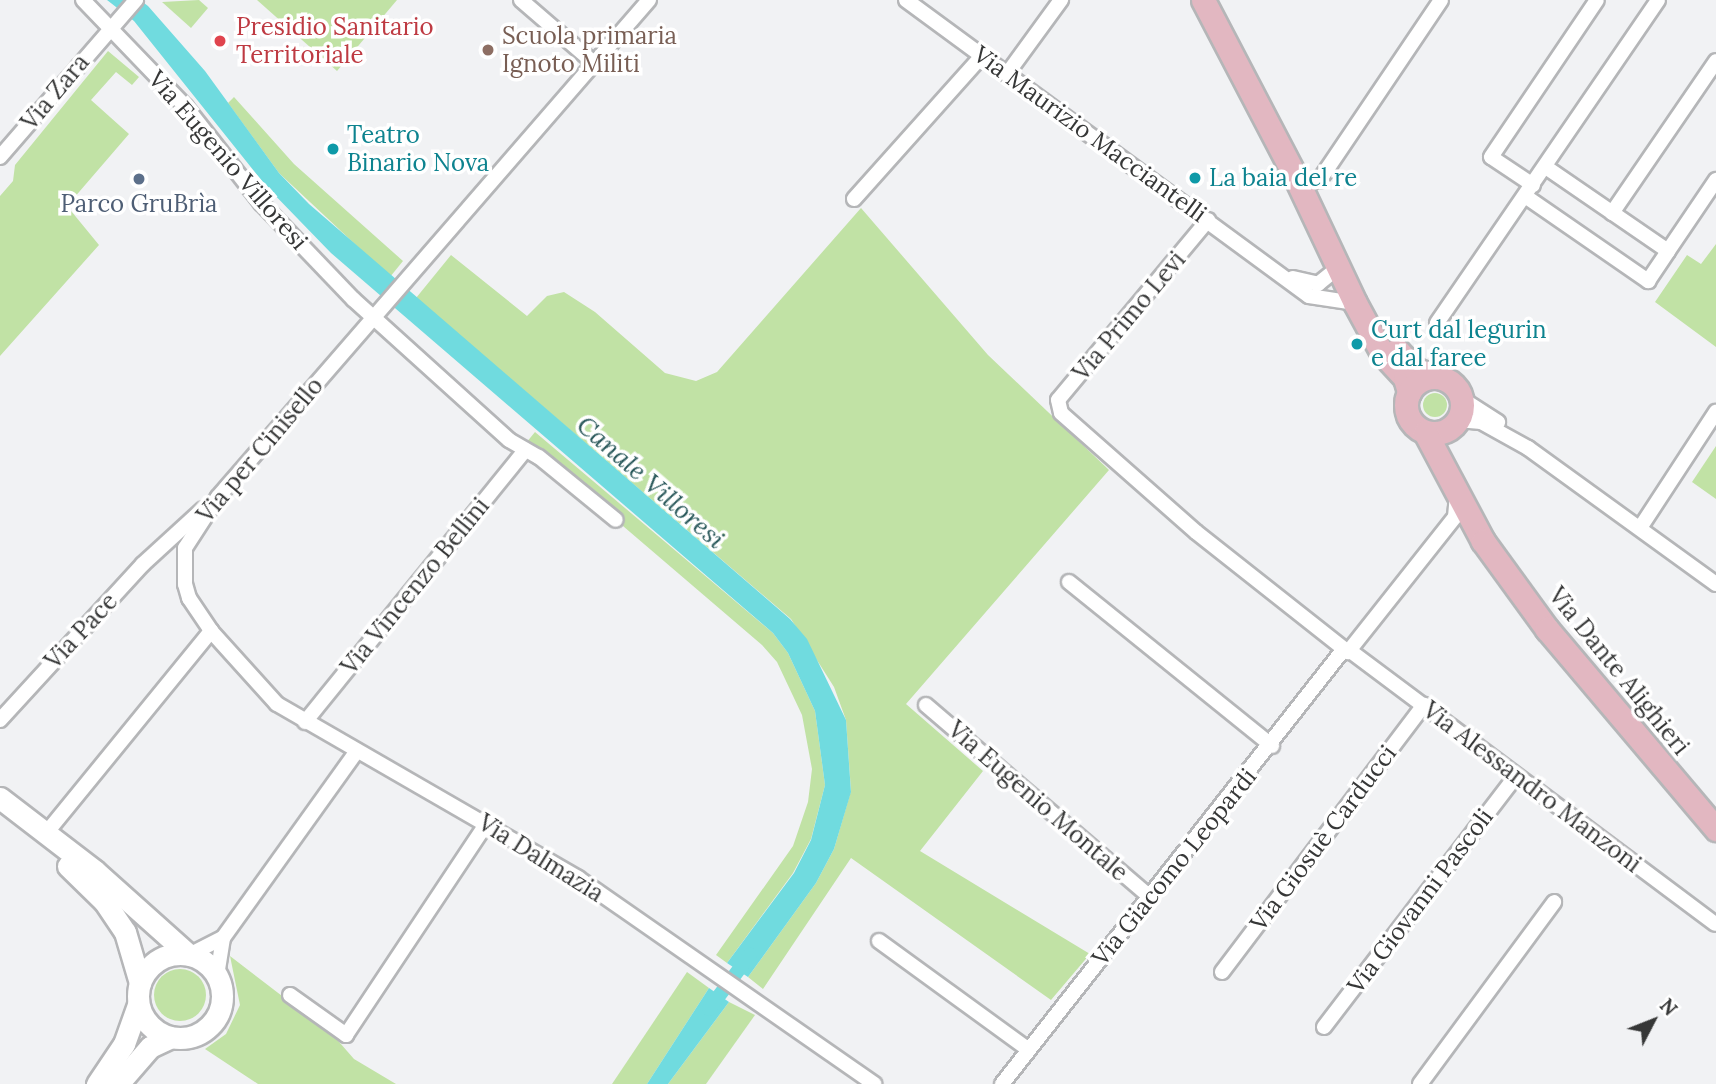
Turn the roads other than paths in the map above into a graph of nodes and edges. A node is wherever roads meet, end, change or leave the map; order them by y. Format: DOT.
graph roads {
  1 [pos="83,0"];
  2 [pos="136,0"];
  3 [pos="521,0"];
  4 [pos="649,0"];
  5 [pos="906,0"];
  6 [pos="1061,0"];
  7 [pos="1203,0"];
  8 [pos="1441,0"];
  9 [pos="1597,0"];
  10 [pos="1658,0"];
  11 [pos="110,27"];
  12 [pos="982,56"];
  13 [pos="1716,61"];
  14 [pos="594,63"];
  15 [pos="1007,74"];
  16 [pos="0,157"];
  17 [pos="1546,167"];
  18 [pos="1716,180"];
  19 [pos="1310,183"];
  20 [pos="1529,190"];
  21 [pos="854,200"];
  22 [pos="1612,213"];
  23 [pos="1208,220"];
  24 [pos="1668,251"];
  25 [pos="1273,268"];
  26 [pos="1338,268"];
  27 [pos="1355,303"];
  28 [pos="373,318"];
  29 [pos="1437,323"];
  30 [pos="1431,376"];
  31 [pos="1409,392"];
  32 [pos="1716,412"];
  33 [pos="1061,413"];
  34 [pos="1456,416"];
  35 [pos="1425,432"];
  36 [pos="1528,448"];
  37 [pos="525,450"];
  38 [pos="1457,496"];
  39 [pos="218,497"];
  40 [pos="616,520"];
  41 [pos="1640,528"];
  42 [pos="164,544"];
  43 [pos="183,558"];
  44 [pos="1510,576"];
  45 [pos="1069,582"];
  46 [pos="1716,584"];
  47 [pos="211,631"];
  48 [pos="1347,650"];
  49 [pos="926,705"];
  50 [pos="1424,705"];
  51 [pos="0,720"];
  52 [pos="305,722"];
  53 [pos="1272,746"];
  54 [pos="356,752"];
  55 [pos="1516,776"];
  56 [pos="0,798"];
  57 [pos="0,813"];
  58 [pos="487,823"];
  59 [pos="52,826"];
  60 [pos="1716,829"];
  61 [pos="1150,897"];
  62 [pos="1554,902"];
  63 [pos="1715,925"];
  64 [pos="223,938"];
  65 [pos="879,941"];
  66 [pos="189,955"];
  67 [pos="1222,972"];
  68 [pos="217,976"];
  69 [pos="140,983"];
  70 [pos="290,995"];
  71 [pos="138,1004"];
  72 [pos="1324,1027"];
  73 [pos="171,1037"];
  74 [pos="1030,1050"];
  75 [pos="855,1079"];
  76 [pos="97,1084"];
  77 [pos="118,1084"];
  78 [pos="874,1084"];
  79 [pos="1002,1084"];
  80 [pos="1420,1084"];
  1 -- 11 [label="street, Via Eugenio Villoresi"];
  2 -- 11 [label="street, Via Zara"];
  3 -- 14 [label="street"];
  4 -- 14 [label="street, Via per Cinisello"];
  5 -- 12 [label="street, Via Maurizio Macciantelli"];
  6 -- 15 [label="street"];
  7 -- 19 [label="main road"];
  8 -- 19 [label="street"];
  9 -- 20 [label="street"];
  10 -- 17 [label="street"];
  11 -- 16 [label="street, Via Zara"];
  11 -- 28 [label="street, Via Eugenio Villoresi"];
  12 -- 15 [label="street, Via Maurizio Macciantelli"];
  12 -- 21 [label="street"];
  13 -- 22 [label="street"];
  14 -- 28 [label="street, Via per Cinisello"];
  15 -- 23 [label="street, Via Maurizio Macciantelli"];
  17 -- 20 [label="street"];
  17 -- 22 [label="street"];
  18 -- 24 [label="street"];
  19 -- 26 [label="main road"];
  19 -- 30 [label="main road"];
  20 -- 24 [label="street"];
  20 -- 29 [label="street"];
  22 -- 24 [label="street"];
  23 -- 25 [label="street, Via Maurizio Macciantelli"];
  23 -- 33 [label="street, Via Primo Levi"];
  25 -- 26 [label="street, Via Maurizio Macciantelli"];
  25 -- 27 [label="street, Via Maurizio Macciantelli"];
  26 -- 27 [label="main road"];
  27 -- 31 [label="main road"];
  28 -- 37 [label="street, Via Eugenio Villoresi"];
  28 -- 39 [label="street, Via per Cinisello"];
  30 -- 31 [label="main road"];
  30 -- 34 [label="main road"];
  31 -- 35 [label="main road"];
  32 -- 41 [label="street"];
  33 -- 48 [label="street, Via Alessandro Manzoni"];
  34 -- 35 [label="main road"];
  34 -- 36 [label="street"];
  34 -- 36 [label="street"];
  34 -- 44 [label="main road, Via Dante Alighieri"];
  35 -- 38 [label="main road, Via Dante Alighieri"];
  36 -- 41 [label="street"];
  37 -- 40 [label="street, Via Eugenio Villoresi"];
  37 -- 52 [label="street, Via Vincenzo Bellini"];
  38 -- 44 [label="main road, Via Dante Alighieri"];
  38 -- 48 [label="street, Via Giacomo Leopardi"];
  39 -- 42 [label="street, Via Pace"];
  39 -- 43 [label="street, Via per Cinisello"];
  41 -- 46 [label="street"];
  42 -- 43 [label="street"];
  42 -- 51 [label="street, Via Pace"];
  43 -- 47 [label="street"];
  44 -- 60 [label="main road, Via Dante Alighieri"];
  45 -- 53 [label="street"];
  47 -- 52 [label="street"];
  47 -- 59 [label="street"];
  48 -- 50 [label="street, Via Alessandro Manzoni"];
  48 -- 53 [label="street, Via Giacomo Leopardi"];
  49 -- 61 [label="street, Via Eugenio Montale"];
  50 -- 55 [label="street, Via Alessandro Manzoni"];
  50 -- 67 [label="street, Via Giosuè Carducci"];
  52 -- 54 [label="street"];
  53 -- 61 [label="street, Via Giacomo Leopardi"];
  54 -- 58 [label="street, Via Dalmazia"];
  54 -- 64 [label="street"];
  55 -- 63 [label="street, Via Alessandro Manzoni"];
  55 -- 72 [label="street, Via Giovanni Pascoli"];
  56 -- 66 [label="main road"];
  57 -- 69 [label="main road"];
  58 -- 70 [label="street"];
  58 -- 75 [label="street, Via Dalmazia"];
  61 -- 74 [label="street, Via Giacomo Leopardi"];
  62 -- 80 [label="street"];
  64 -- 66 [label="street"];
  64 -- 68 [label="street"];
  65 -- 74 [label="street"];
  66 -- 68 [label="main road"];
  66 -- 69 [label="main road"];
  68 -- 73 [label="main road"];
  69 -- 71 [label="main road"];
  71 -- 73 [label="main road"];
  71 -- 76 [label="main road"];
  73 -- 77 [label="main road"];
  74 -- 79 [label="street, Via Giacomo Leopardi"];
  75 -- 78 [label="street, Via Dalmazia"];
}
